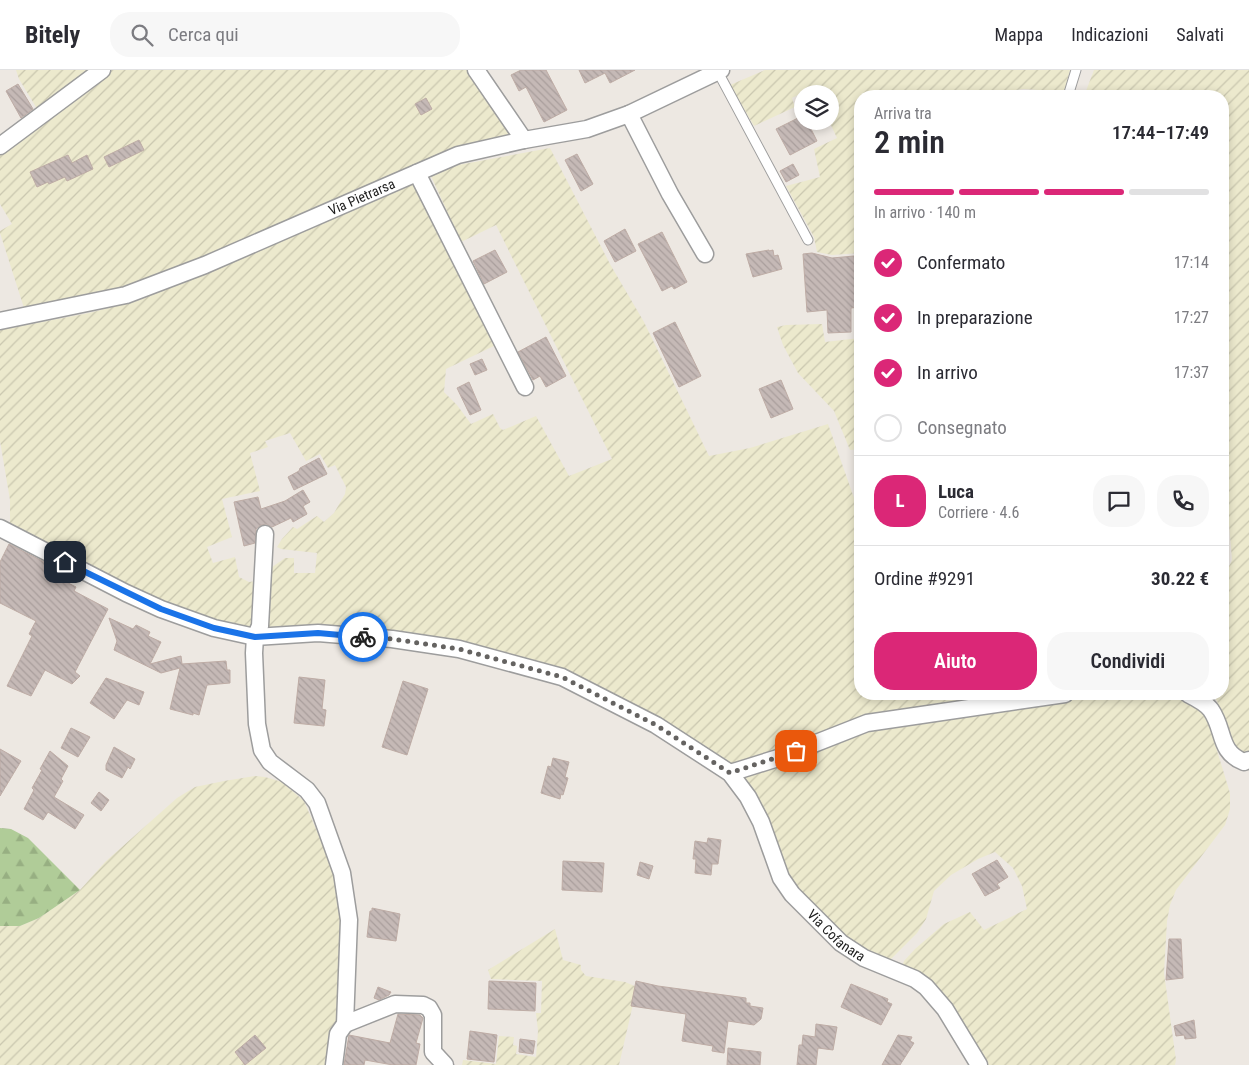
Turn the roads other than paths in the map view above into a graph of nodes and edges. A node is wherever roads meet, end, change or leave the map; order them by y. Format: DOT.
graph roads {
  1 [pos="102,70"];
  2 [pos="476,70"];
  3 [pos="1076,70"];
  4 [pos="720,71"];
  5 [pos="1070,90"];
  6 [pos="629,114"];
  7 [pos="524,140"];
  8 [pos="0,146"];
  9 [pos="417,173"];
  10 [pos="808,240"];
  11 [pos="705,254"];
  12 [pos="0,321"];
  13 [pos="525,387"];
  14 [pos="0,528"];
  15 [pos="265,534"];
  16 [pos="255,637"];
  17 [pos="987,700"];
  18 [pos="1197,700"];
  19 [pos="974,701"];
  20 [pos="1249,760"];
  21 [pos="730,773"];
  22 [pos="345,1024"];
  23 [pos="334,1065"];
  24 [pos="445,1065"];
  25 [pos="979,1065"];
  1 -- 8 [label="street"];
  2 -- 7 [label="street"];
  3 -- 5 [label="lane"];
  4 -- 6 [label="street, Via Pietrarsa"];
  4 -- 10 [label="lane"];
  6 -- 7 [label="street, Via Pietrarsa"];
  6 -- 11 [label="street"];
  7 -- 9 [label="street, Via Pietrarsa"];
  9 -- 12 [label="street, Via Pietrarsa"];
  9 -- 13 [label="street"];
  14 -- 16 [label="street, Via Cofanara"];
  15 -- 16 [label="street"];
  16 -- 21 [label="street, Via Cofanara"];
  16 -- 22 [label="street"];
  17 -- 19 [label="street"];
  18 -- 20 [label="street"];
  19 -- 21 [label="street"];
  21 -- 25 [label="street, Via Cofanara"];
  22 -- 23 [label="street"];
  22 -- 24 [label="street"];
}
